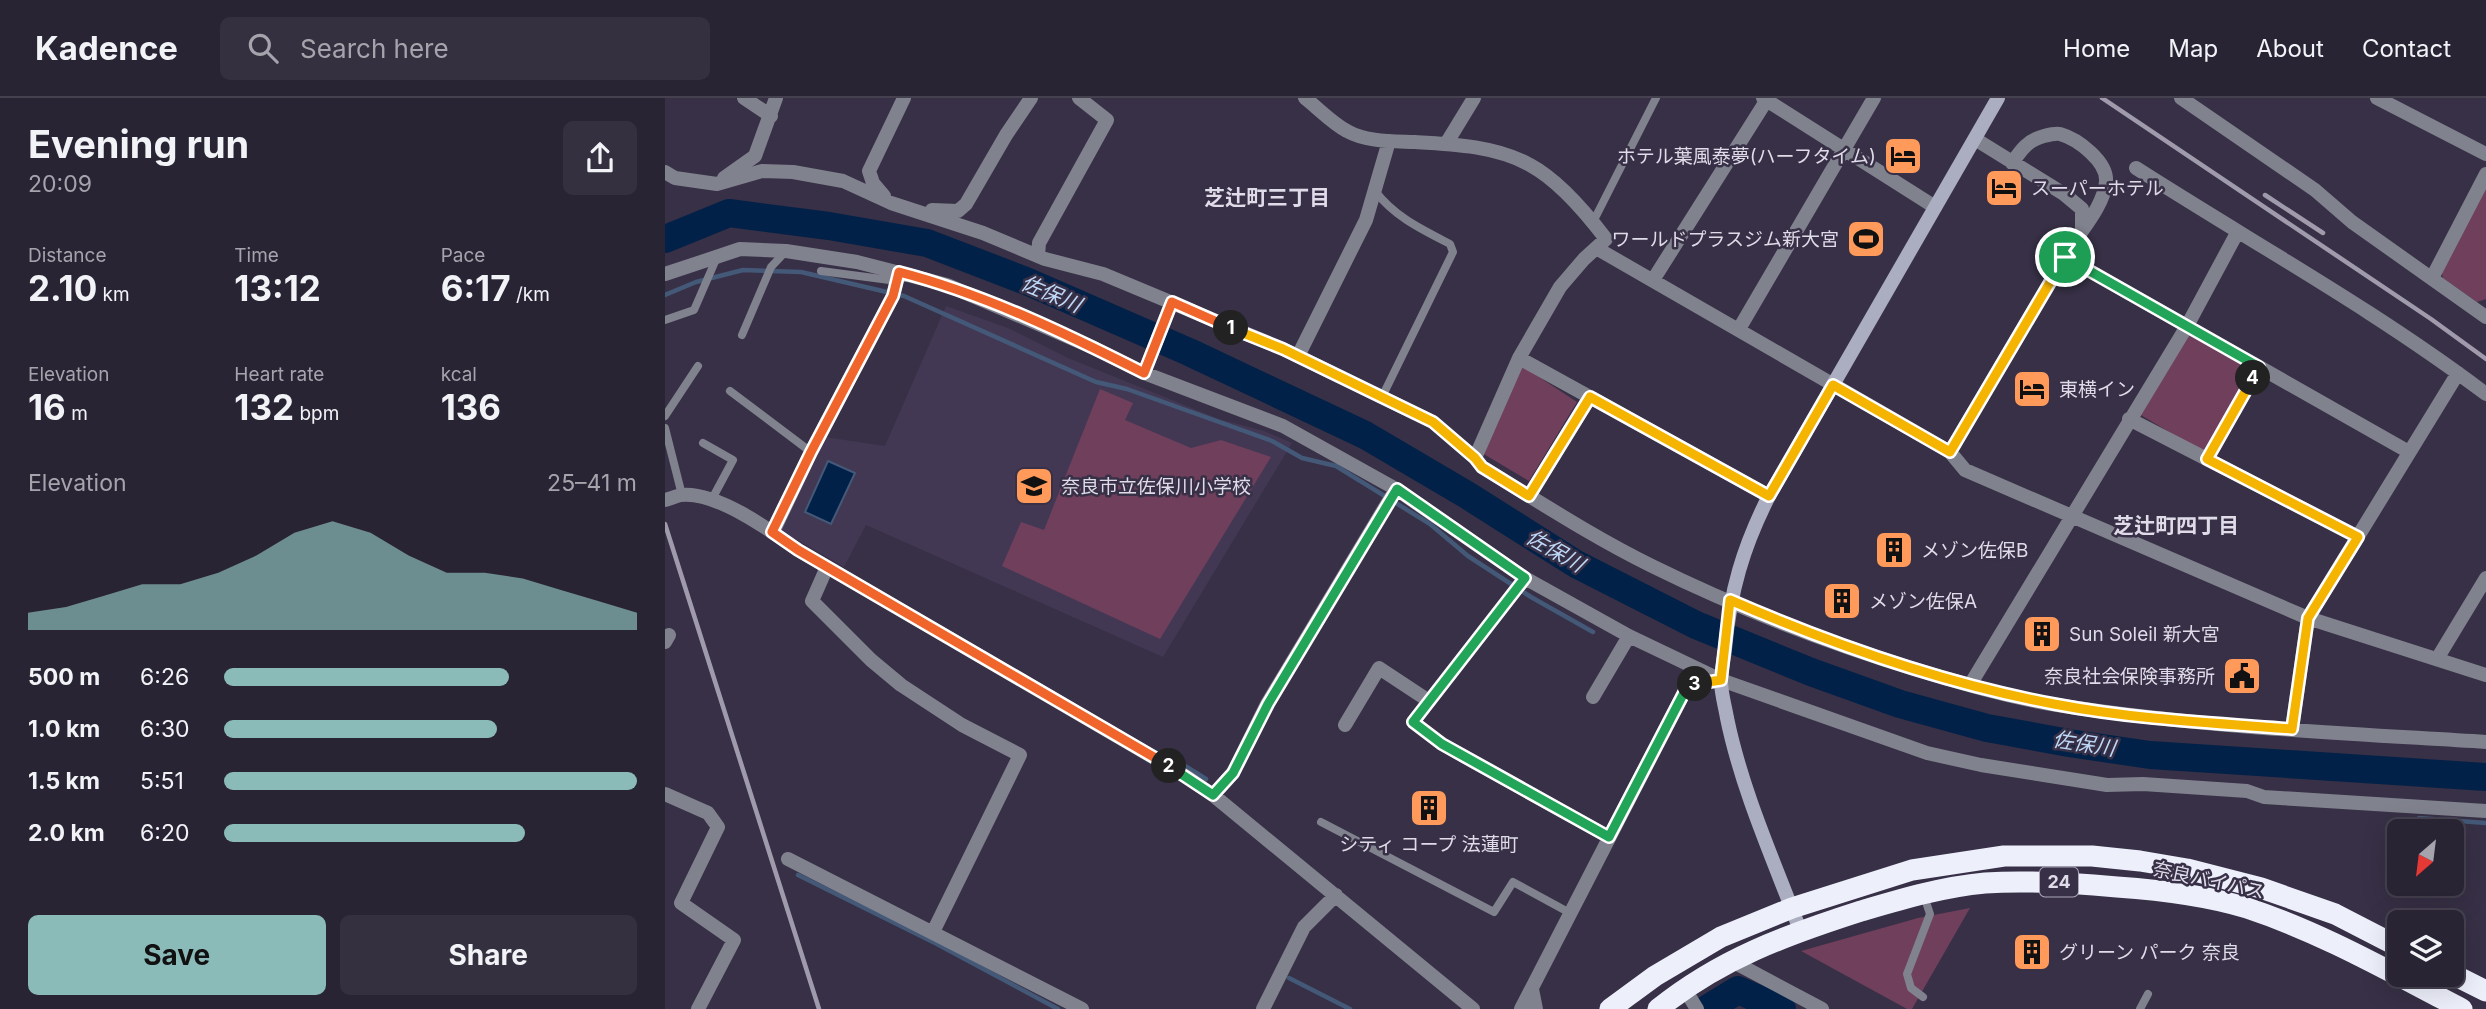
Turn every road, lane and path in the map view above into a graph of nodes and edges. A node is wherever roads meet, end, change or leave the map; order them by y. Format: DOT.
graph roads {
  1 [pos="744,98"];
  2 [pos="776,98"];
  3 [pos="904,98"];
  4 [pos="1031,98"];
  5 [pos="1079,98"];
  6 [pos="1305,98"];
  7 [pos="1474,98"];
  8 [pos="1656,98"];
  9 [pos="1874,98"];
  10 [pos="1998,98"];
  11 [pos="2181,98"];
  12 [pos="2377,98"];
  13 [pos="1766,99"];
  14 [pos="771,116"];
  15 [pos="1975,139"];
  16 [pos="1389,141"];
  17 [pos="1446,144"];
  18 [pos="1845,148"];
  19 [pos="2486,154"];
  20 [pos="2012,163"];
  21 [pos="2136,168"];
  22 [pos="665,172"];
  23 [pos="2486,174"];
  24 [pos="717,184"];
  25 [pos="1375,191"];
  26 [pos="891,204"];
  27 [pos="1935,206"];
  28 [pos="1594,222"];
  29 [pos="2082,231"];
  30 [pos="2237,233"];
  31 [pos="1596,248"];
  32 [pos="786,251"];
  33 [pos="1038,256"];
  34 [pos="717,257"];
  35 [pos="2065,257"];
  36 [pos="821,271"];
  37 [pos="665,274"];
  38 [pos="898,276"];
  39 [pos="2432,278"];
  40 [pos="1653,280"];
  41 [pos="1170,308"];
  42 [pos="2486,317"];
  43 [pos="665,320"];
  44 [pos="2187,326"];
  45 [pos="1739,329"];
  46 [pos="742,335"];
  47 [pos="1298,356"];
  48 [pos="1519,358"];
  49 [pos="698,366"];
  50 [pos="2259,367"];
  51 [pos="1145,369"];
  52 [pos="2458,373"];
  53 [pos="1833,385"];
  54 [pos="730,391"];
  55 [pos="2486,394"];
  56 [pos="1383,397"];
  57 [pos="1590,397"];
  58 [pos="665,416"];
  59 [pos="2129,419"];
  60 [pos="665,428"];
  61 [pos="703,443"];
  62 [pos="811,452"];
  63 [pos="1950,452"];
  64 [pos="2410,452"];
  65 [pos="1475,458"];
  66 [pos="2207,459"];
  67 [pos="1397,489"];
  68 [pos="682,495"];
  69 [pos="1529,496"];
  70 [pos="1769,496"];
  71 [pos="712,499"];
  72 [pos="665,500"];
  73 [pos="2073,517"];
  74 [pos="772,532"];
  75 [pos="2358,537"];
  76 [pos="828,567"];
  77 [pos="1525,578"];
  78 [pos="2486,578"];
  79 [pos="1730,605"];
  80 [pos="2308,618"];
  81 [pos="1629,636"];
  82 [pos="2437,659"];
  83 [pos="1722,674"];
  84 [pos="2486,675"];
  85 [pos="1970,685"];
  86 [pos="1593,697"];
  87 [pos="1429,701"];
  88 [pos="1345,725"];
  89 [pos="2292,729"];
  90 [pos="2486,742"];
  91 [pos="665,794"];
  92 [pos="1213,795"];
  93 [pos="2486,811"];
  94 [pos="1321,822"];
  95 [pos="1609,837"];
  96 [pos="788,859"];
  97 [pos="1923,892"];
  98 [pos="1336,895"];
  99 [pos="1792,908"];
  100 [pos="1570,912"];
  101 [pos="1800,930"];
  102 [pos="933,932"];
  103 [pos="2387,941"];
  104 [pos="1730,960"];
  105 [pos="2464,980"];
  106 [pos="1532,989"];
  107 [pos="2486,991"];
  108 [pos="2148,994"];
  109 [pos="1923,997"];
  110 [pos="1692,1001"];
  111 [pos="698,1009"];
  112 [pos="1082,1009"];
  113 [pos="1263,1009"];
  114 [pos="1473,1009"];
  115 [pos="1521,1009"];
  116 [pos="1536,1009"];
  117 [pos="1610,1009"];
  118 [pos="1658,1009"];
  119 [pos="1822,1009"];
  120 [pos="2140,1009"];
  121 [pos="2462,1009"];
  1 -- 14 [label="street"];
  2 -- 14 [label="street"];
  3 -- 26 [label="street"];
  4 -- 26 [label="street"];
  5 -- 33 [label="street"];
  6 -- 16 [label="street"];
  7 -- 17 [label="street"];
  8 -- 28 [label="lane"];
  9 -- 18 [label="street"];
  10 -- 15 [label="street"];
  11 -- 39 [label="street"];
  12 -- 19 [label="street"];
  13 -- 18 [label="street"];
  13 -- 40 [label="street"];
  14 -- 24 [label="street"];
  15 -- 20 [label="street"];
  15 -- 27 [label="street"];
  16 -- 17 [label="street"];
  16 -- 25 [label="street"];
  17 -- 28 [label="street"];
  18 -- 27 [label="street"];
  18 -- 45 [label="street"];
  20 -- 29 [label="street"];
  20 -- 29 [label="street"];
  21 -- 30 [label="street"];
  22 -- 24 [label="street"];
  23 -- 39 [label="street"];
  24 -- 26 [label="street"];
  25 -- 47 [label="street"];
  25 -- 56 [label="lane"];
  26 -- 33 [label="street"];
  27 -- 53 [label="street"];
  28 -- 31 [label="street"];
  29 -- 35 [label="street"];
  30 -- 44 [label="street"];
  30 -- 52 [label="street"];
  31 -- 40 [label="street"];
  31 -- 48 [label="street"];
  32 -- 34 [label="street"];
  32 -- 38 [label="street"];
  32 -- 46 [label="lane"];
  33 -- 41 [label="street"];
  34 -- 37 [label="street"];
  34 -- 43 [label="lane"];
  35 -- 44 [label="street"];
  35 -- 63 [label="street"];
  36 -- 38 [label="lane"];
  38 -- 51 [label="street"];
  38 -- 62 [label="street"];
  39 -- 42 [label="street"];
  40 -- 45 [label="street"];
  41 -- 47 [label="street"];
  41 -- 51 [label="street"];
  44 -- 50 [label="street"];
  44 -- 59 [label="street"];
  45 -- 53 [label="street"];
  47 -- 56 [label="street"];
  48 -- 57 [label="street"];
  48 -- 65 [label="street"];
  49 -- 58 [label="lane"];
  50 -- 64 [label="street"];
  50 -- 66 [label="street"];
  51 -- 67 [label="street"];
  52 -- 55 [label="street"];
  52 -- 64 [label="street"];
  53 -- 63 [label="street"];
  53 -- 70 [label="street"];
  54 -- 62 [label="lane"];
  56 -- 65 [label="street"];
  57 -- 69 [label="street"];
  57 -- 70 [label="street"];
  59 -- 66 [label="street"];
  59 -- 73 [label="street"];
  60 -- 68 [label="lane"];
  61 -- 71 [label="lane"];
  62 -- 74 [label="street"];
  63 -- 73 [label="street"];
  64 -- 75 [label="street"];
  65 -- 69 [label="street"];
  66 -- 75 [label="street"];
  67 -- 77 [label="street"];
  67 -- 92 [label="street"];
  68 -- 71 [label="street"];
  68 -- 72 [label="street"];
  69 -- 79 [label="street"];
  70 -- 79 [label="street"];
  71 -- 74 [label="street"];
  73 -- 80 [label="street"];
  73 -- 85 [label="street"];
  74 -- 76 [label="street"];
  75 -- 80 [label="street"];
  76 -- 92 [label="street"];
  76 -- 102 [label="street"];
  77 -- 81 [label="street"];
  77 -- 87 [label="street"];
  78 -- 82 [label="street"];
  79 -- 83 [label="street"];
  79 -- 85 [label="street"];
  80 -- 82 [label="street"];
  80 -- 89 [label="street"];
  81 -- 83 [label="street"];
  81 -- 86 [label="street"];
  82 -- 84 [label="street"];
  83 -- 93 [label="street"];
  83 -- 95 [label="street"];
  83 -- 99 [label="street"];
  85 -- 89 [label="street"];
  87 -- 88 [label="street"];
  87 -- 95 [label="street"];
  89 -- 90 [label="street"];
  91 -- 111 [label="street"];
  92 -- 98 [label="street"];
  94 -- 100 [label="lane"];
  95 -- 100 [label="street"];
  96 -- 102 [label="street"];
  97 -- 101 [label="highway, 奈良バイパス / 24"];
  97 -- 109 [label="lane"];
  97 -- 121 [label="highway, 奈良バイパス / 24"];
  98 -- 113 [label="street"];
  98 -- 114 [label="street"];
  99 -- 101 [label="street"];
  99 -- 103 [label="highway, 奈良バイパス / 24"];
  99 -- 117 [label="highway, 奈良バイパス / 24"];
  100 -- 106 [label="street"];
  101 -- 104 [label="highway, 奈良バイパス / 24"];
  102 -- 112 [label="street"];
  104 -- 110 [label="highway, 奈良バイパス / 24"];
  104 -- 119 [label="street"];
  105 -- 107 [label="highway"];
  106 -- 115 [label="street"];
  106 -- 116 [label="street"];
  108 -- 120 [label="lane"];
  110 -- 118 [label="highway, 奈良バイパス / 24"];
}
